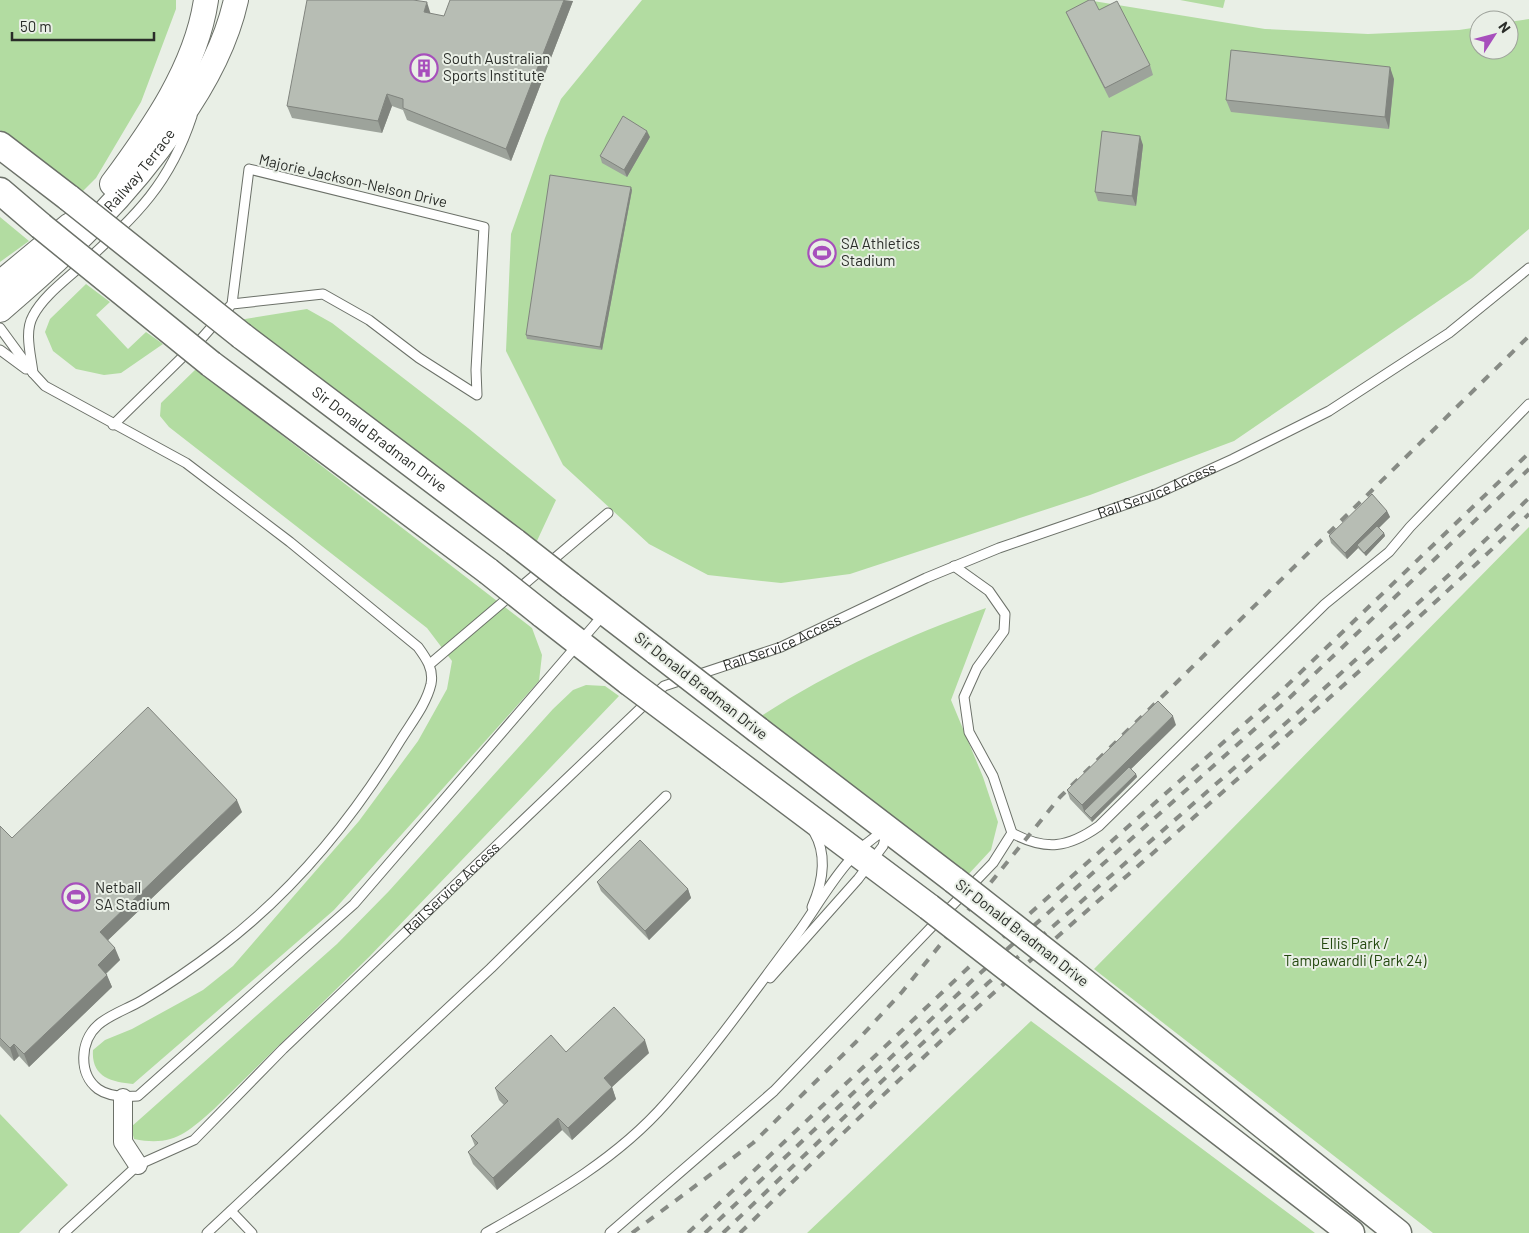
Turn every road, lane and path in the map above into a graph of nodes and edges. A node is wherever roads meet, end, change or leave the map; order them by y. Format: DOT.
graph roads {
  1 [pos="236,0"];
  2 [pos="204,3"];
  3 [pos="202,87"];
  4 [pos="0,145"];
  5 [pos="0,191"];
  6 [pos="1529,268"];
  7 [pos="0,283"];
  8 [pos="232,304"];
  9 [pos="0,310"];
  10 [pos="0,328"];
  11 [pos="0,350"];
  12 [pos="33,373"];
  13 [pos="1529,404"];
  14 [pos="113,425"];
  15 [pos="608,513"];
  16 [pos="954,566"];
  17 [pos="606,612"];
  18 [pos="579,643"];
  19 [pos="430,664"];
  20 [pos="666,796"];
  21 [pos="804,813"];
  22 [pos="888,829"];
  23 [pos="1012,833"];
  24 [pos="864,858"];
  25 [pos="804,924"];
  26 [pos="745,1003"];
  27 [pos="123,1098"];
  28 [pos="138,1164"];
  29 [pos="231,1211"];
  30 [pos="64,1233"];
  31 [pos="207,1233"];
  32 [pos="252,1233"];
  33 [pos="486,1233"];
  34 [pos="610,1233"];
  35 [pos="1351,1233"];
  36 [pos="1398,1233"];
  1 -- 3 [label="main road, Railway Terrace"];
  2 -- 7 [label="main road, Railway Terrace"];
  3 -- 9 [label="main road, Railway Terrace"];
  3 -- 12 [label="lane"];
  4 -- 17 [label="main road, Sir Donald Bradman Drive, bridge"];
  5 -- 18 [label="main road, bridge"];
  6 -- 16 [label="lane, Rail Service Access"];
  8 -- 8 [label="lane, Majorie Jackson-Nelson Drive"];
  8 -- 14 [label="lane"];
  10 -- 12 [label="lane"];
  11 -- 12 [label="lane"];
  12 -- 14 [label="lane"];
  13 -- 23 [label="lane"];
  14 -- 19 [label="lane"];
  15 -- 19 [label="lane"];
  16 -- 23 [label="lane"];
  16 -- 28 [label="lane, Rail Service Access"];
  17 -- 18 [label="lane"];
  17 -- 22 [label="main road, Sir Donald Bradman Drive, bridge"];
  18 -- 21 [label="main road, bridge"];
  18 -- 27 [label="lane"];
  19 -- 27 [label="lane"];
  20 -- 29 [label="lane"];
  21 -- 24 [label="main road"];
  21 -- 25 [label="lane"];
  22 -- 24 [label="lane"];
  22 -- 24 [label="lane"];
  22 -- 36 [label="main road, Sir Donald Bradman Drive, bridge"];
  23 -- 34 [label="lane"];
  24 -- 25 [label="lane"];
  24 -- 26 [label="lane"];
  24 -- 35 [label="main road, bridge"];
  25 -- 26 [label="lane"];
  26 -- 33 [label="lane"];
  27 -- 28 [label="street"];
  28 -- 30 [label="lane, Rail Service Access"];
  29 -- 31 [label="lane"];
  29 -- 32 [label="lane"];
}
